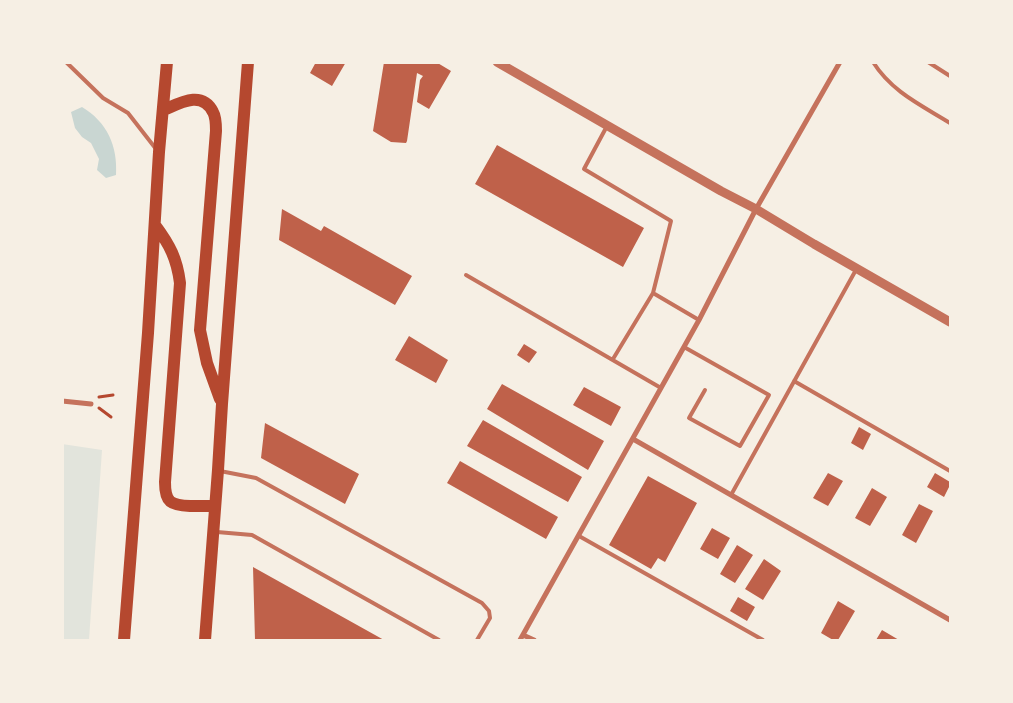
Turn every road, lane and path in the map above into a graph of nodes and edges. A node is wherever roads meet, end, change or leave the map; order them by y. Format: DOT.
graph roads {
  1 [pos="66,62"];
  2 [pos="167,62"];
  3 [pos="248,62"];
  4 [pos="497,62"];
  5 [pos="840,62"];
  6 [pos="873,62"];
  7 [pos="928,62"];
  8 [pos="950,76"];
  9 [pos="164,110"];
  10 [pos="950,123"];
  11 [pos="607,126"];
  12 [pos="159,152"];
  13 [pos="756,209"];
  14 [pos="155,225"];
  15 [pos="857,268"];
  16 [pos="466,275"];
  17 [pos="653,293"];
  18 [pos="699,320"];
  19 [pos="950,322"];
  20 [pos="684,347"];
  21 [pos="613,359"];
  22 [pos="794,382"];
  23 [pos="661,388"];
  24 [pos="705,390"];
  25 [pos="62,401"];
  26 [pos="91,404"];
  27 [pos="222,404"];
  28 [pos="633,439"];
  29 [pos="218,470"];
  30 [pos="950,471"];
  31 [pos="731,495"];
  32 [pos="215,506"];
  33 [pos="214,532"];
  34 [pos="579,536"];
  35 [pos="950,620"];
  36 [pos="523,635"];
  37 [pos="124,640"];
  38 [pos="205,640"];
  39 [pos="439,640"];
  40 [pos="477,640"];
  41 [pos="520,640"];
  42 [pos="534,640"];
  43 [pos="763,640"];
  1 -- 12 [label="lane"];
  2 -- 9 [label="main road"];
  3 -- 27 [label="main road"];
  4 -- 11 [label="street"];
  5 -- 13 [label="street"];
  6 -- 10 [label="lane"];
  7 -- 8 [label="lane"];
  9 -- 12 [label="main road"];
  9 -- 27 [label="main road"];
  11 -- 13 [label="street"];
  11 -- 17 [label="lane"];
  12 -- 14 [label="main road"];
  13 -- 15 [label="street"];
  13 -- 18 [label="street"];
  14 -- 32 [label="main road"];
  14 -- 37 [label="main road"];
  15 -- 19 [label="street"];
  15 -- 22 [label="lane"];
  16 -- 21 [label="lane"];
  17 -- 18 [label="lane"];
  17 -- 21 [label="lane"];
  18 -- 20 [label="street"];
  20 -- 23 [label="street"];
  20 -- 24 [label="lane"];
  21 -- 23 [label="lane"];
  22 -- 30 [label="lane"];
  22 -- 31 [label="lane"];
  23 -- 28 [label="street"];
  25 -- 26 [label="street"];
  27 -- 29 [label="main road"];
  28 -- 31 [label="street"];
  28 -- 34 [label="street"];
  29 -- 32 [label="main road"];
  29 -- 40 [label="lane"];
  31 -- 35 [label="street"];
  32 -- 33 [label="main road"];
  33 -- 38 [label="main road"];
  33 -- 39 [label="lane"];
  34 -- 36 [label="street"];
  34 -- 43 [label="lane"];
  36 -- 41 [label="street"];
  36 -- 42 [label="street"];
}
